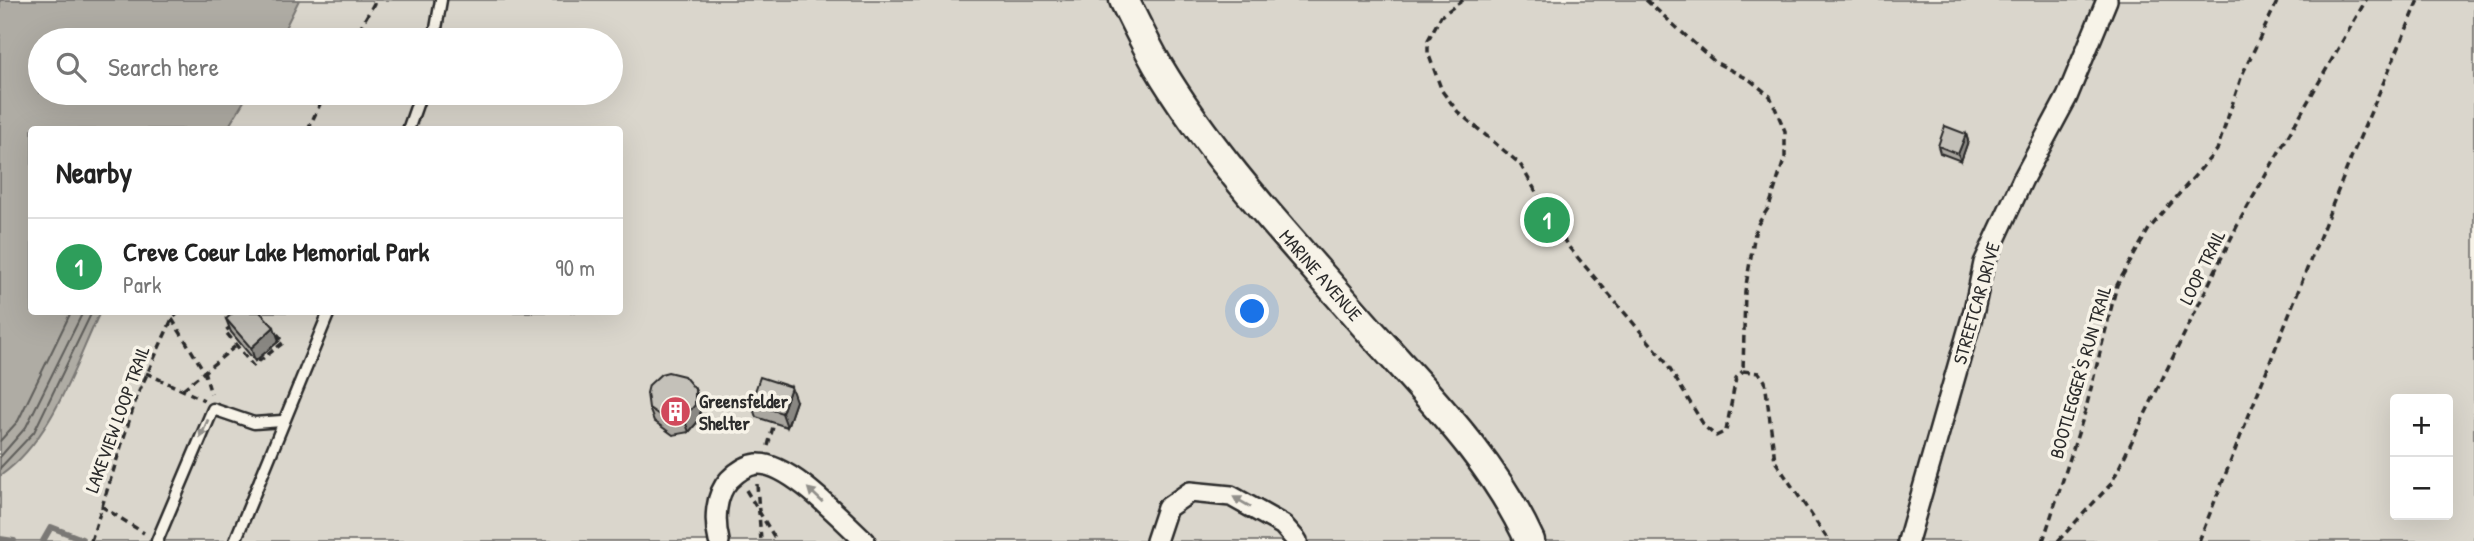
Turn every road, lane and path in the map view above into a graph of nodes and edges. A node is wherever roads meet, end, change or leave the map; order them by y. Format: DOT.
graph roads {
  1 [pos="376,0"];
  2 [pos="440,0"];
  3 [pos="1124,0"];
  4 [pos="1463,0"];
  5 [pos="1646,0"];
  6 [pos="2107,0"];
  7 [pos="2278,0"];
  8 [pos="2366,0"];
  9 [pos="2419,0"];
  10 [pos="360,28"];
  11 [pos="435,28"];
  12 [pos="320,105"];
  13 [pos="417,105"];
  14 [pos="310,126"];
  15 [pos="409,126"];
  16 [pos="176,315"];
  17 [pos="328,315"];
  18 [pos="172,319"];
  19 [pos="267,322"];
  20 [pos="234,325"];
  21 [pos="239,346"];
  22 [pos="204,371"];
  23 [pos="1743,371"];
  24 [pos="146,373"];
  25 [pos="183,389"];
  26 [pos="213,409"];
  27 [pos="282,421"];
  28 [pos="737,472"];
  29 [pos="101,506"];
  30 [pos="775,538"];
  31 [pos="91,541"];
  32 [pos="157,541"];
  33 [pos="234,541"];
  34 [pos="719,541"];
  35 [pos="865,541"];
  36 [pos="1156,541"];
  37 [pos="1297,541"];
  38 [pos="1530,541"];
  39 [pos="1829,541"];
  40 [pos="1908,541"];
  41 [pos="2043,541"];
  42 [pos="2058,541"];
  43 [pos="2199,541"];
  1 -- 10 [label="path"];
  2 -- 11 [label="lane"];
  3 -- 38 [label="main road, MARINE AVENUE"];
  4 -- 23 [label="path"];
  5 -- 23 [label="path"];
  6 -- 40 [label="street, STREETCAR DRIVE"];
  7 -- 41 [label="path, BOOTLEGGER'S RUN TRAIL"];
  8 -- 42 [label="path, LOOP TRAIL"];
  9 -- 43 [label="path"];
  12 -- 14 [label="path"];
  13 -- 15 [label="lane"];
  16 -- 18 [label="path, LAKEVIEW LOOP TRAIL"];
  17 -- 27 [label="lane"];
  18 -- 22 [label="path"];
  18 -- 24 [label="path, LAKEVIEW LOOP TRAIL"];
  19 -- 21 [label="path"];
  20 -- 21 [label="path"];
  21 -- 22 [label="path"];
  22 -- 25 [label="path"];
  22 -- 26 [label="path"];
  23 -- 39 [label="path"];
  24 -- 25 [label="path"];
  24 -- 29 [label="path, LAKEVIEW LOOP TRAIL"];
  25 -- 26 [label="path"];
  26 -- 27 [label="lane"];
  26 -- 32 [label="lane, one-way"];
  27 -- 33 [label="lane"];
  28 -- 30 [label="path"];
  28 -- 34 [label="street"];
  35 -- 28 [label="street, one-way"];
  29 -- 31 [label="path, LAKEVIEW LOOP TRAIL"];
  29 -- 32 [label="path"];
  37 -- 36 [label="street, one-way"];
}
